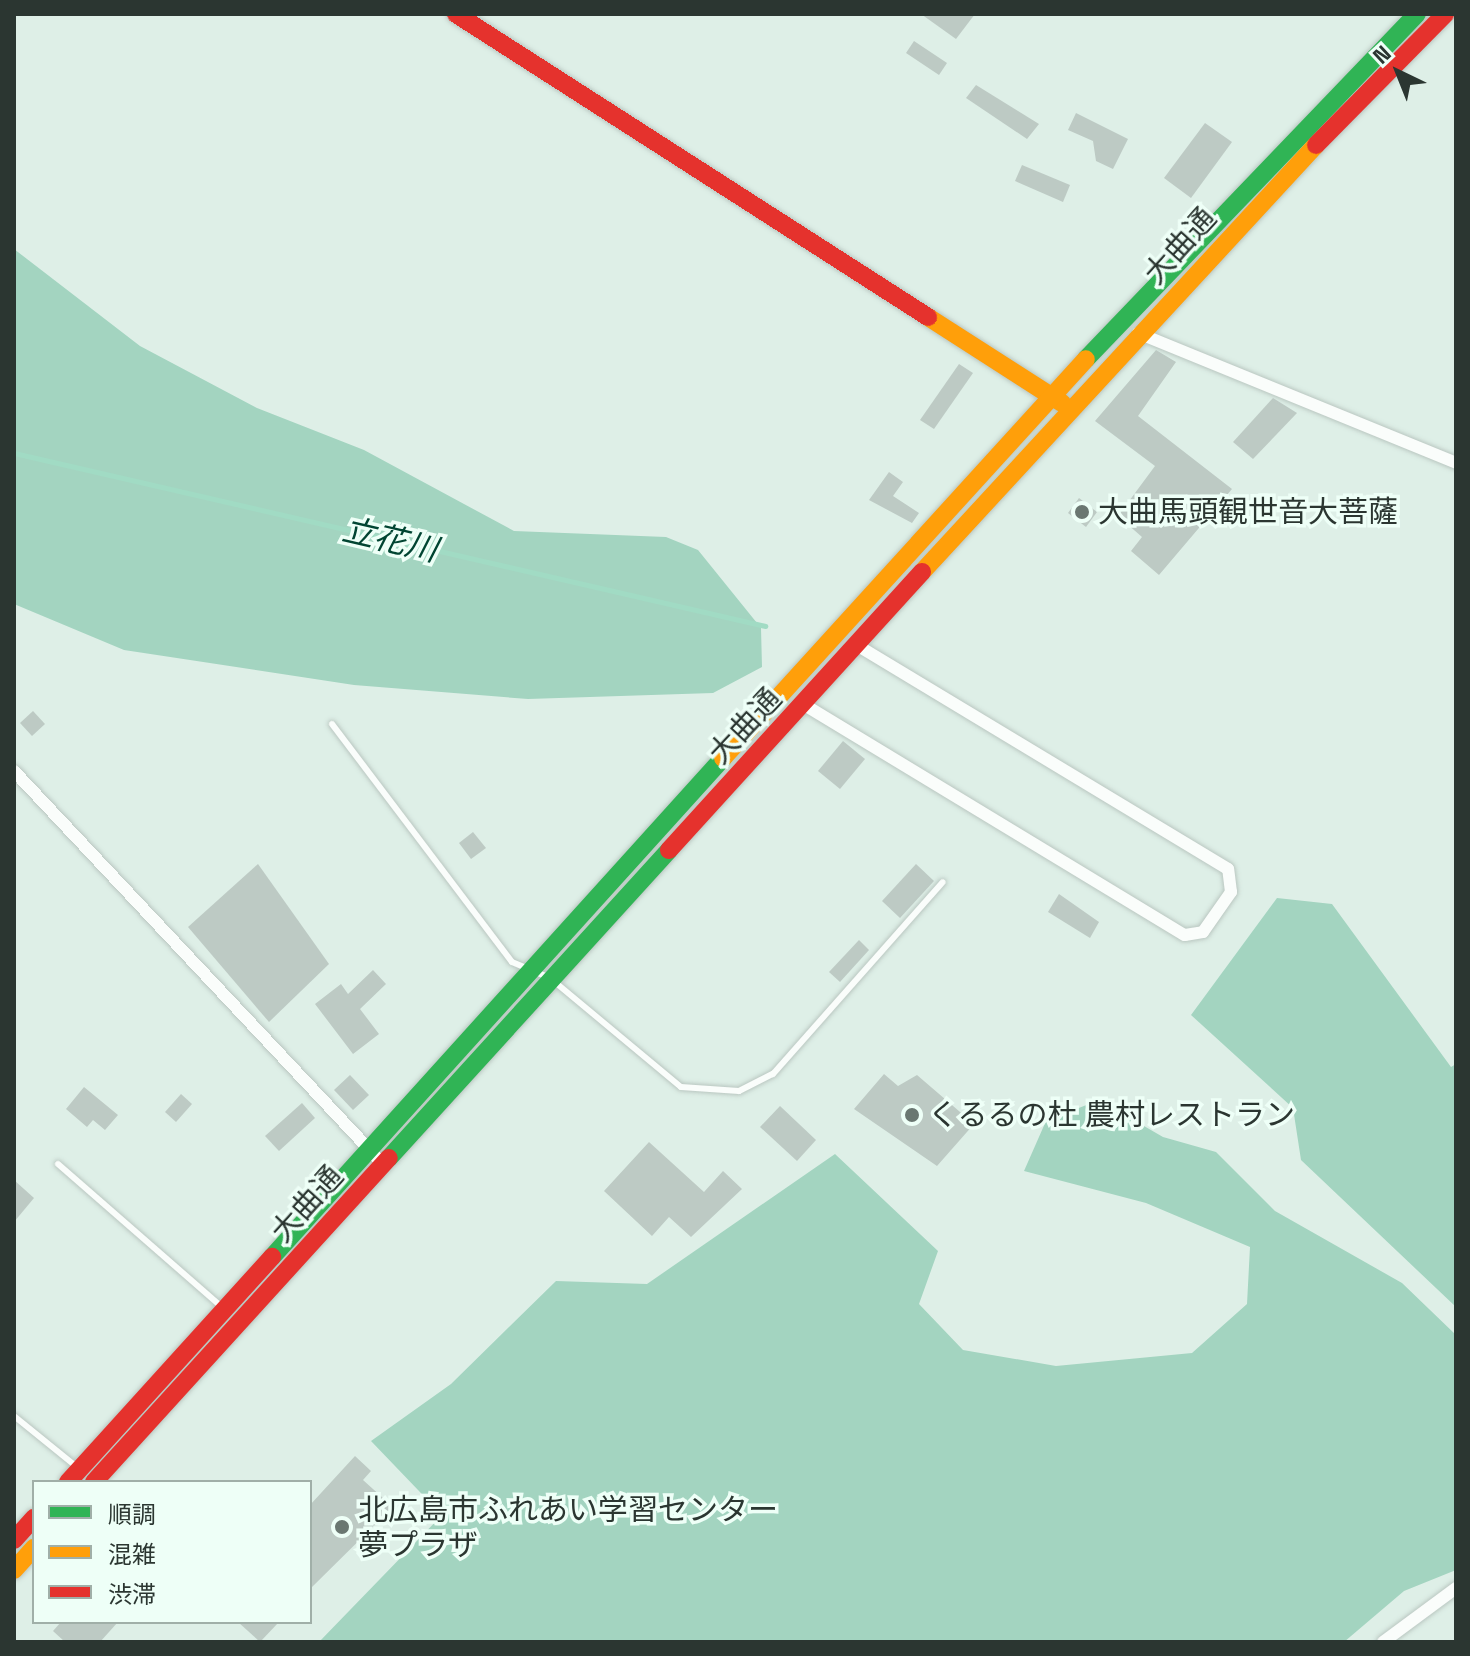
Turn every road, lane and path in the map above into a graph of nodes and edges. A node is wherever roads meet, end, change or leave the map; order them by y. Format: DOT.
graph roads {
  1 [pos="456,14"];
  2 [pos="1417,14"];
  3 [pos="1445,14"];
  4 [pos="1138,333"];
  5 [pos="1052,395"];
  6 [pos="1070,409"];
  7 [pos="1456,463"];
  8 [pos="857,645"];
  9 [pos="803,704"];
  10 [pos="332,724"];
  11 [pos="14,771"];
  12 [pos="943,882"];
  13 [pos="526,974"];
  14 [pos="550,978"];
  15 [pos="367,1147"];
  16 [pos="381,1162"];
  17 [pos="58,1164"];
  18 [pos="223,1308"];
  19 [pos="14,1416"];
  20 [pos="84,1479"];
  21 [pos="32,1520"];
  22 [pos="14,1540"];
  23 [pos="32,1550"];
  24 [pos="14,1570"];
  25 [pos="1456,1588"];
  26 [pos="1383,1642"];
  1 -- 5 [label="main road"];
  2 -- 5 [label="main road, 大曲通"];
  3 -- 4 [label="main road, 大曲通"];
  4 -- 6 [label="main road, 大曲通"];
  4 -- 7 [label="street"];
  5 -- 6 [label="main road"];
  5 -- 13 [label="main road, 大曲通"];
  6 -- 8 [label="main road, 大曲通"];
  8 -- 9 [label="main road, 大曲通"];
  8 -- 9 [label="street"];
  9 -- 14 [label="main road, 大曲通"];
  10 -- 13 [label="lane"];
  11 -- 15 [label="street"];
  12 -- 14 [label="lane"];
  13 -- 14 [label="lane"];
  13 -- 15 [label="main road, 大曲通"];
  14 -- 16 [label="main road, 大曲通"];
  15 -- 16 [label="street"];
  15 -- 18 [label="main road, 大曲通"];
  16 -- 20 [label="main road, 大曲通"];
  17 -- 18 [label="lane"];
  18 -- 20 [label="main road, 大曲通"];
  19 -- 20 [label="lane"];
  21 -- 22 [label="main road"];
  23 -- 24 [label="main road"];
  25 -- 26 [label="street"];
}
